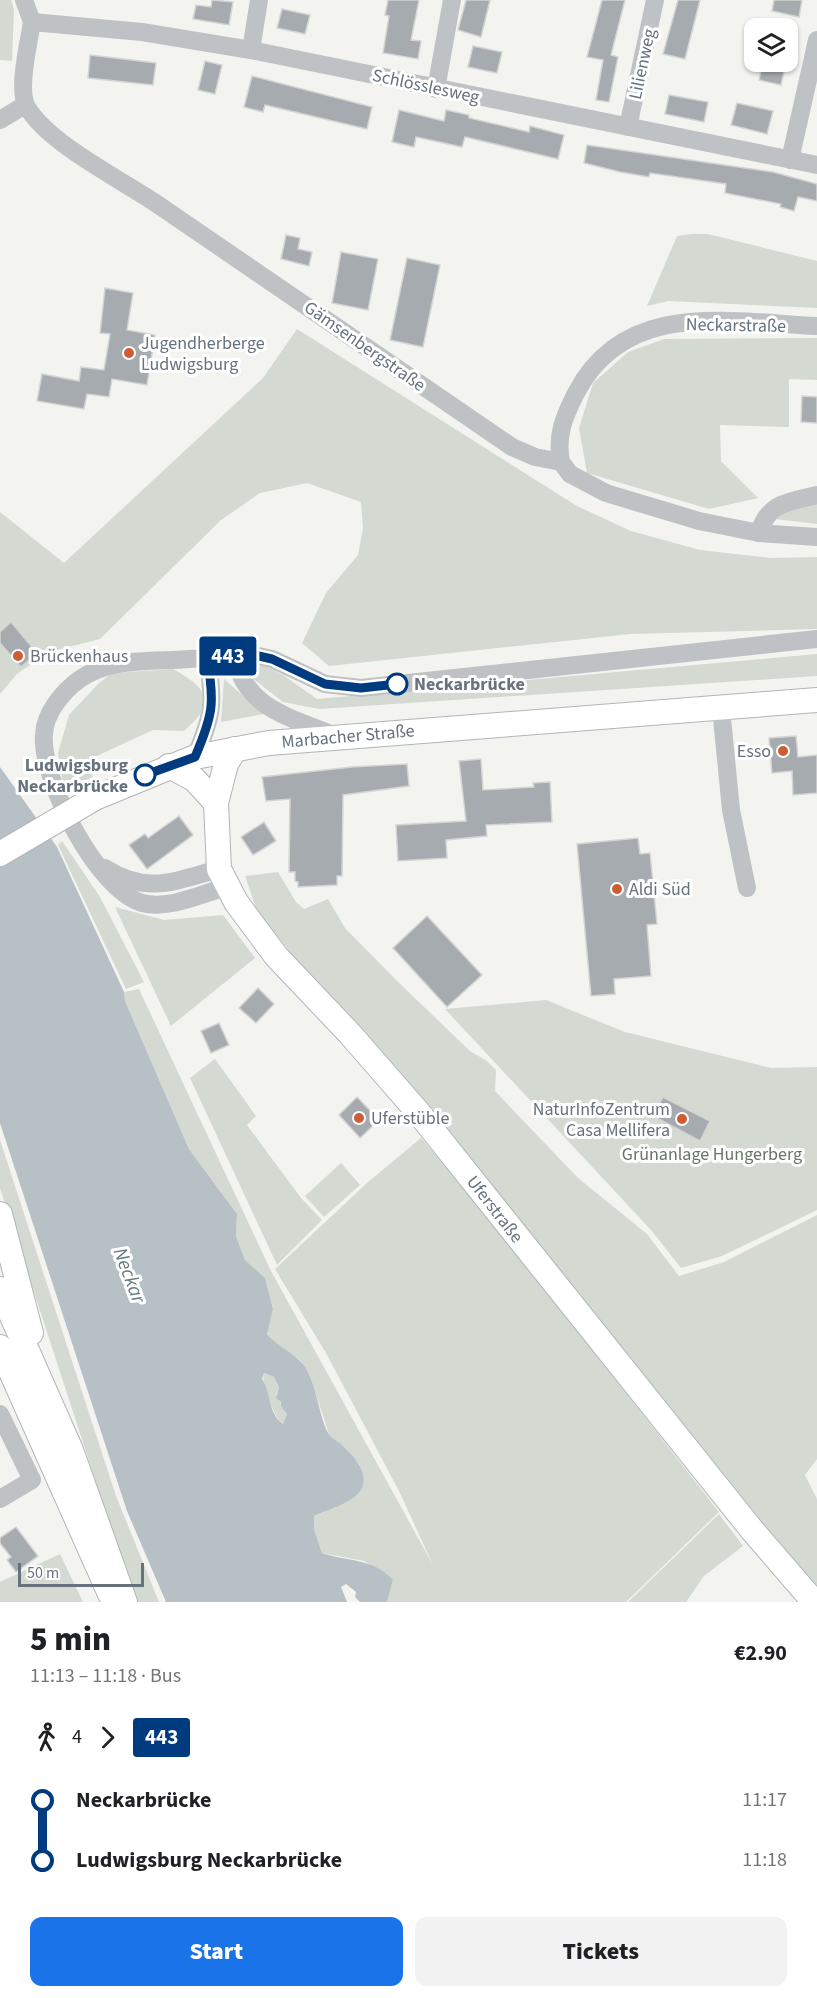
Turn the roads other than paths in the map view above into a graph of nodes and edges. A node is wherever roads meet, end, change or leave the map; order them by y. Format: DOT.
graph roads {
  1 [pos="24,0"];
  2 [pos="259,0"];
  3 [pos="452,0"];
  4 [pos="655,0"];
  5 [pos="32,22"];
  6 [pos="817,40"];
  7 [pos="251,50"];
  8 [pos="436,89"];
  9 [pos="25,105"];
  10 [pos="0,120"];
  11 [pos="628,127"];
  12 [pos="790,160"];
  13 [pos="817,165"];
  14 [pos="817,326"];
  15 [pos="561,462"];
  16 [pos="817,495"];
  17 [pos="759,533"];
  18 [pos="817,537"];
  19 [pos="817,639"];
  20 [pos="235,655"];
  21 [pos="207,658"];
  22 [pos="817,700"];
  23 [pos="721,708"];
  24 [pos="335,736"];
  25 [pos="235,748"];
  26 [pos="195,757"];
  27 [pos="169,766"];
  28 [pos="216,803"];
  29 [pos="0,854"];
  30 [pos="223,878"];
  31 [pos="747,888"];
  32 [pos="0,1214"];
  33 [pos="0,1289"];
  34 [pos="0,1347"];
  35 [pos="42,1380"];
  36 [pos="0,1414"];
  37 [pos="0,1499"];
  38 [pos="115,1602"];
  39 [pos="125,1602"];
  40 [pos="814,1602"];
  1 -- 5 [label="street"];
  2 -- 7 [label="street"];
  3 -- 8 [label="street"];
  4 -- 11 [label="street, Lilienweg"];
  5 -- 7 [label="street, Schlösslesweg"];
  5 -- 9 [label="street"];
  6 -- 12 [label="street"];
  7 -- 8 [label="street, Schlösslesweg"];
  8 -- 11 [label="street, Schlösslesweg"];
  9 -- 10 [label="street"];
  9 -- 15 [label="street, Gämsenbergstraße"];
  11 -- 12 [label="street, Schlösslesweg"];
  12 -- 13 [label="street, Schlösslesweg"];
  14 -- 15 [label="street, Neckarstraße"];
  15 -- 17 [label="street, Gämsenbergstraße"];
  16 -- 17 [label="street"];
  17 -- 18 [label="street, Gämsenbergstraße"];
  19 -- 20 [label="street"];
  20 -- 21 [label="street"];
  20 -- 24 [label="street"];
  21 -- 26 [label="street"];
  21 -- 30 [label="street"];
  22 -- 23 [label="main road, Marbacher Straße"];
  23 -- 24 [label="main road, Marbacher Straße"];
  23 -- 31 [label="street"];
  24 -- 25 [label="main road, Marbacher Straße"];
  25 -- 26 [label="main road, Marbacher Straße"];
  25 -- 28 [label="main road"];
  26 -- 27 [label="main road, Marbacher Straße"];
  27 -- 28 [label="main road"];
  27 -- 29 [label="main road, Marbacher Straße, bridge"];
  28 -- 30 [label="main road"];
  30 -- 40 [label="main road, Uferstraße"];
  32 -- 35 [label="main road"];
  33 -- 35 [label="main road"];
  34 -- 38 [label="main road"];
  35 -- 39 [label="main road"];
  36 -- 37 [label="street"];
}
